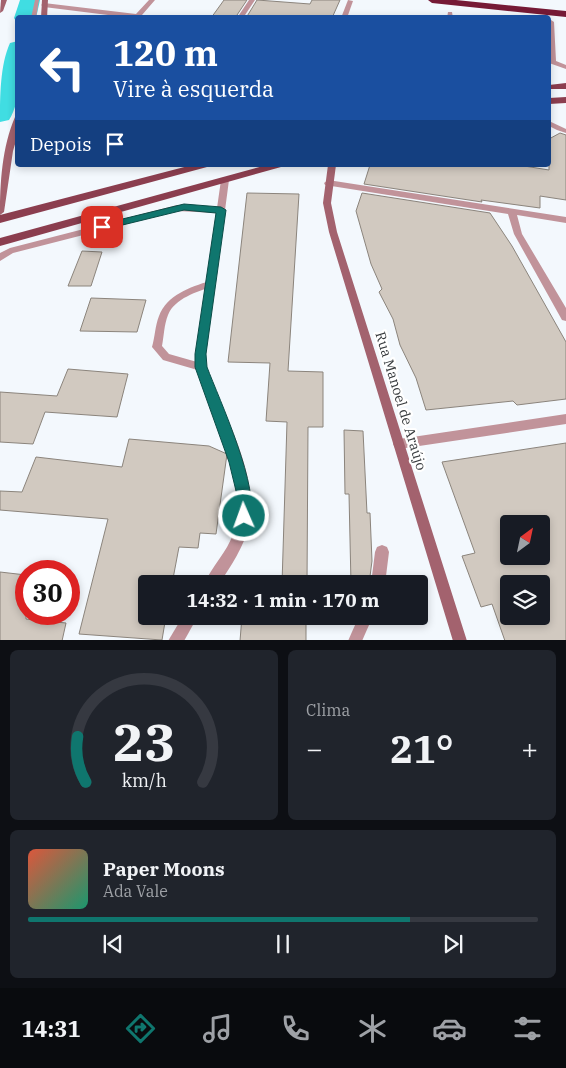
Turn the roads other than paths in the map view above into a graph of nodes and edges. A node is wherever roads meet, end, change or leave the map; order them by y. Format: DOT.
graph roads {
  1 [pos="4,0"];
  2 [pos="37,0"];
  3 [pos="152,0"];
  4 [pos="252,0"];
  5 [pos="432,0"];
  6 [pos="508,0"];
  7 [pos="350,1"];
  8 [pos="45,3"];
  9 [pos="566,6"];
  10 [pos="0,10"];
  11 [pos="566,14"];
  12 [pos="33,15"];
  13 [pos="131,15"];
  14 [pos="139,15"];
  15 [pos="242,15"];
  16 [pos="345,15"];
  17 [pos="551,22"];
  18 [pos="551,61"];
  19 [pos="566,67"];
  20 [pos="566,86"];
  21 [pos="551,87"];
  22 [pos="566,100"];
  23 [pos="551,101"];
  24 [pos="15,129"];
  25 [pos="196,167"];
  26 [pos="271,167"];
  27 [pos="331,167"];
  28 [pos="225,180"];
  29 [pos="328,183"];
  30 [pos="221,210"];
  31 [pos="0,212"];
  32 [pos="512,212"];
  33 [pos="0,219"];
  34 [pos="566,220"];
  35 [pos="0,242"];
  36 [pos="0,258"];
  37 [pos="210,284"];
  38 [pos="566,317"];
  39 [pos="201,367"];
  40 [pos="566,419"];
  41 [pos="399,444"];
  42 [pos="382,552"];
  43 [pos="217,575"];
  44 [pos="379,575"];
  45 [pos="185,625"];
  46 [pos="362,625"];
  47 [pos="176,640"];
  48 [pos="355,640"];
  49 [pos="460,640"];
  1 -- 10 [label="street"];
  2 -- 12 [label="lane"];
  3 -- 14 [label="street"];
  4 -- 15 [label="street"];
  5 -- 11 [label="highway"];
  6 -- 9 [label="highway"];
  7 -- 16 [label="street"];
  8 -- 13 [label="street"];
  17 -- 18 [label="street"];
  18 -- 19 [label="street"];
  20 -- 21 [label="main road"];
  22 -- 23 [label="main road"];
  24 -- 31 [label="street"];
  25 -- 33 [label="main road"];
  26 -- 28 [label="main road"];
  27 -- 29 [label="street, Rua Manoel de Araújo"];
  28 -- 30 [label="street"];
  28 -- 35 [label="main road"];
  29 -- 32 [label="street"];
  29 -- 41 [label="street, Rua Manoel de Araújo"];
  30 -- 36 [label="street"];
  30 -- 37 [label="street"];
  32 -- 34 [label="street"];
  32 -- 38 [label="street"];
  37 -- 39 [label="street"];
  37 -- 39 [label="lane"];
  39 -- 43 [label="street"];
  40 -- 41 [label="street"];
  41 -- 49 [label="street, Rua Manoel de Araújo"];
  42 -- 44 [label="street"];
  45 -- 47 [label="street"];
  46 -- 48 [label="street"];
}
